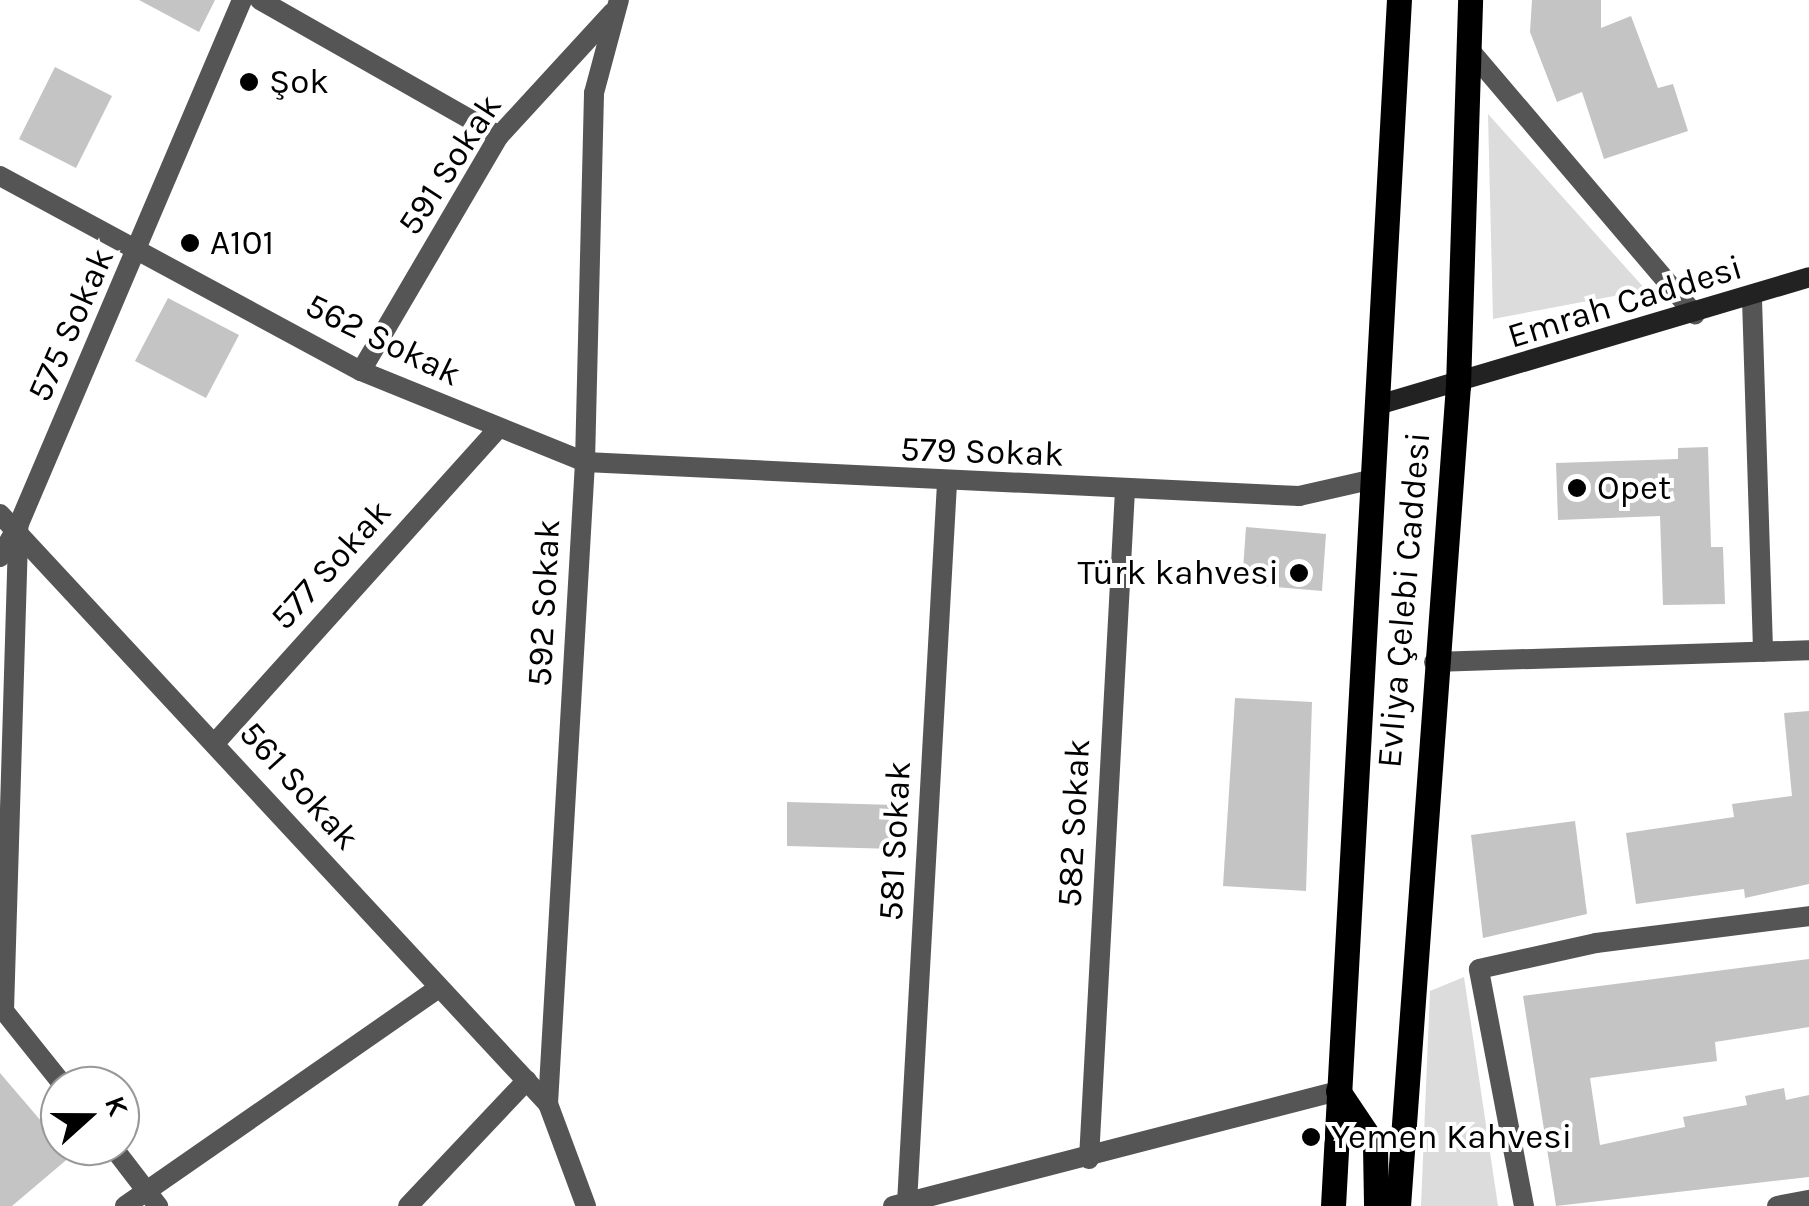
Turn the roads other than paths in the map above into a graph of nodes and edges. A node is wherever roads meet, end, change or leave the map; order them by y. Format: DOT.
graph roads {
  1 [pos="242,0"];
  2 [pos="260,0"];
  3 [pos="1399,0"];
  4 [pos="1470,0"];
  5 [pos="617,5"];
  6 [pos="1468,48"];
  7 [pos="499,136"];
  8 [pos="0,176"];
  9 [pos="141,247"];
  10 [pos="1809,277"];
  11 [pos="1752,299"];
  12 [pos="1695,315"];
  13 [pos="361,371"];
  14 [pos="1458,386"];
  15 [pos="1378,405"];
  16 [pos="496,431"];
  17 [pos="585,462"];
  18 [pos="1374,479"];
  19 [pos="947,484"];
  20 [pos="1125,490"];
  21 [pos="9,520"];
  22 [pos="0,557"];
  23 [pos="1809,650"];
  24 [pos="1763,652"];
  25 [pos="1434,662"];
  26 [pos="215,743"];
  27 [pos="1809,916"];
  28 [pos="438,988"];
  29 [pos="2,1008"];
  30 [pos="48,1066"];
  31 [pos="527,1080"];
  32 [pos="1338,1092"];
  33 [pos="548,1104"];
  34 [pos="1088,1159"];
  35 [pos="128,1166"];
  36 [pos="153,1198"];
  37 [pos="1809,1200"];
  38 [pos="900,1204"];
  39 [pos="125,1206"];
  40 [pos="408,1206"];
  41 [pos="586,1206"];
  42 [pos="1333,1206"];
  43 [pos="1376,1206"];
  44 [pos="1398,1206"];
  45 [pos="1524,1206"];
  46 [pos="1777,1206"];
  1 -- 9 [label="street, 575 Sokak"];
  2 -- 7 [label="street"];
  3 -- 15 [label="main road, Evliya Çelebi Caddesi"];
  4 -- 6 [label="main road, Evliya Çelebi Caddesi"];
  5 -- 7 [label="street, 591 Sokak"];
  5 -- 17 [label="street, 592 Sokak"];
  6 -- 12 [label="street"];
  6 -- 14 [label="main road, Evliya Çelebi Caddesi"];
  7 -- 13 [label="street, 591 Sokak"];
  8 -- 9 [label="street, 562 Sokak"];
  9 -- 13 [label="street, 562 Sokak"];
  9 -- 21 [label="street, 575 Sokak"];
  10 -- 11 [label="street, Emrah Caddesi"];
  11 -- 12 [label="street, Emrah Caddesi"];
  11 -- 24 [label="street"];
  12 -- 14 [label="street, Emrah Caddesi"];
  13 -- 16 [label="street, 562 Sokak"];
  14 -- 15 [label="street, Emrah Caddesi"];
  14 -- 25 [label="main road, Evliya Çelebi Caddesi"];
  15 -- 18 [label="main road, Evliya Çelebi Caddesi"];
  16 -- 17 [label="street, 562 Sokak"];
  16 -- 26 [label="street, 577 Sokak"];
  17 -- 19 [label="street, 579 Sokak"];
  17 -- 33 [label="street, 592 Sokak"];
  18 -- 20 [label="street, 579 Sokak"];
  18 -- 32 [label="main road, Evliya Çelebi Caddesi"];
  19 -- 20 [label="street, 579 Sokak"];
  19 -- 38 [label="street, 581 Sokak"];
  20 -- 34 [label="street, 582 Sokak"];
  21 -- 22 [label="street"];
  21 -- 26 [label="street, 561 Sokak"];
  21 -- 29 [label="street, 575 Sokak"];
  23 -- 24 [label="street"];
  24 -- 25 [label="street"];
  25 -- 44 [label="main road, Evliya Çelebi Caddesi"];
  26 -- 28 [label="street, 561 Sokak"];
  27 -- 45 [label="street"];
  28 -- 31 [label="street, 561 Sokak"];
  28 -- 36 [label="street"];
  29 -- 30 [label="street, 575 Sokak"];
  31 -- 33 [label="street, 561 Sokak"];
  31 -- 40 [label="street"];
  32 -- 34 [label="street"];
  32 -- 42 [label="main road, Evliya Çelebi Caddesi"];
  32 -- 43 [label="main road"];
  33 -- 41 [label="street, 592 Sokak"];
  34 -- 38 [label="street"];
  35 -- 36 [label="street"];
  36 -- 39 [label="street"];
  37 -- 46 [label="street"];
}
